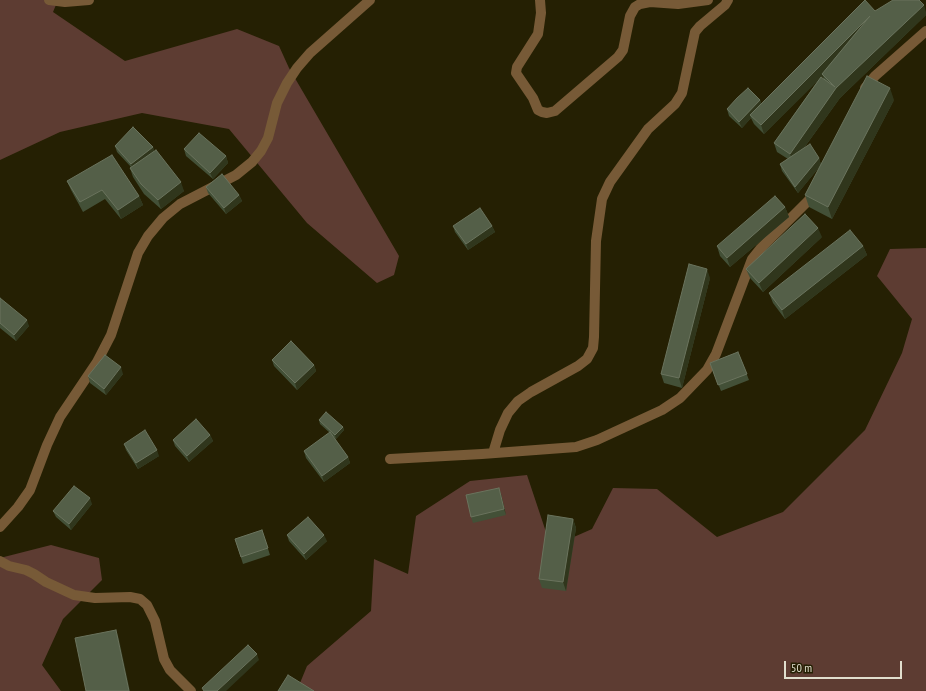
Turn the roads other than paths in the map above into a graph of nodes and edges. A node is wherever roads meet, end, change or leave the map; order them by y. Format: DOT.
graph roads {
  1 [pos="49,0"];
  2 [pos="89,0"];
  3 [pos="370,0"];
  4 [pos="540,0"];
  5 [pos="708,0"];
  6 [pos="728,0"];
  7 [pos="926,31"];
  8 [pos="858,99"];
  9 [pos="819,183"];
  10 [pos="493,454"];
  11 [pos="390,459"];
  12 [pos="0,527"];
  13 [pos="0,561"];
  14 [pos="191,691"];
  1 -- 2 [label="street"];
  3 -- 12 [label="street"];
  4 -- 5 [label="street"];
  6 -- 10 [label="street"];
  7 -- 8 [label="street"];
  9 -- 10 [label="street"];
  10 -- 11 [label="street"];
  13 -- 14 [label="street"];
}
